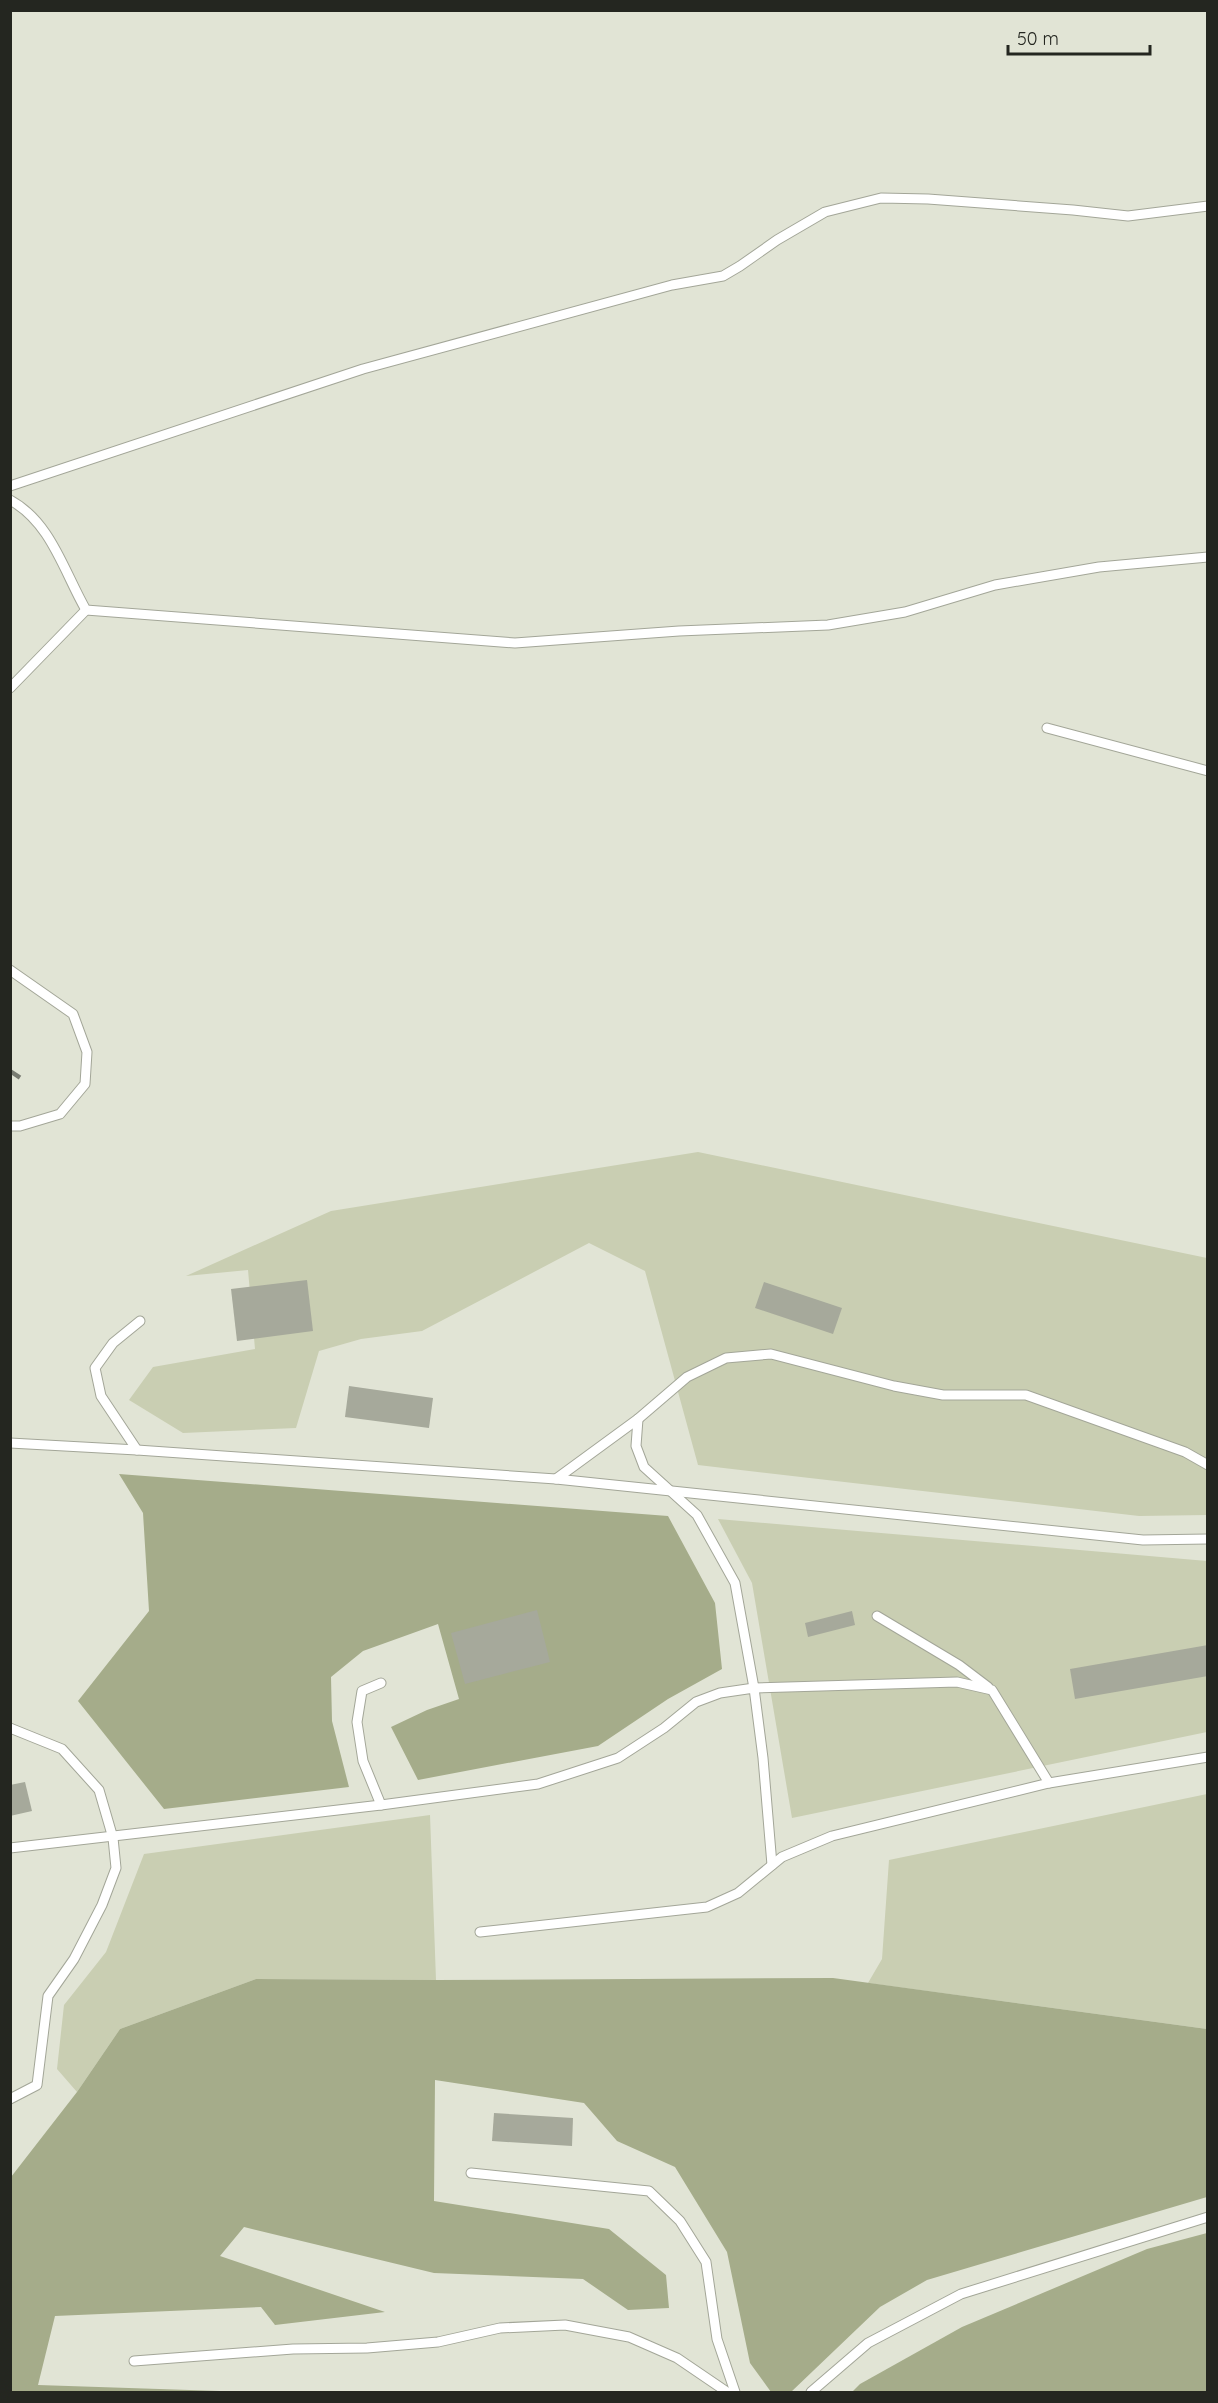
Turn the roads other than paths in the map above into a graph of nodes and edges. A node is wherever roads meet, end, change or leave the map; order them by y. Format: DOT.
graph roads {
  1 [pos="1208,206"];
  2 [pos="10,486"];
  3 [pos="10,500"];
  4 [pos="1208,557"];
  5 [pos="86,610"];
  6 [pos="10,688"];
  7 [pos="1047,728"];
  8 [pos="1208,771"];
  9 [pos="10,970"];
  10 [pos="10,1125"];
  11 [pos="140,1321"];
  12 [pos="638,1419"];
  13 [pos="10,1443"];
  14 [pos="137,1450"];
  15 [pos="1208,1465"];
  16 [pos="556,1479"];
  17 [pos="671,1490"];
  18 [pos="1208,1539"];
  19 [pos="877,1616"];
  20 [pos="381,1683"];
  21 [pos="754,1688"];
  22 [pos="992,1690"];
  23 [pos="10,1728"];
  24 [pos="1208,1757"];
  25 [pos="1049,1783"];
  26 [pos="381,1806"];
  27 [pos="113,1838"];
  28 [pos="10,1848"];
  29 [pos="772,1865"];
  30 [pos="480,1932"];
  31 [pos="10,2099"];
  32 [pos="471,2174"];
  33 [pos="1208,2217"];
  34 [pos="134,2361"];
  35 [pos="727,2392"];
  36 [pos="735,2392"];
  37 [pos="811,2392"];
  1 -- 2 [label="lane"];
  3 -- 5 [label="lane"];
  4 -- 5 [label="lane"];
  5 -- 6 [label="lane"];
  7 -- 8 [label="lane"];
  9 -- 10 [label="lane"];
  11 -- 14 [label="lane"];
  12 -- 15 [label="lane"];
  12 -- 16 [label="lane"];
  12 -- 17 [label="lane"];
  13 -- 14 [label="lane"];
  14 -- 16 [label="lane"];
  16 -- 17 [label="lane"];
  17 -- 18 [label="lane"];
  17 -- 21 [label="lane"];
  19 -- 22 [label="lane"];
  20 -- 26 [label="lane"];
  21 -- 22 [label="lane"];
  21 -- 26 [label="lane"];
  21 -- 29 [label="lane"];
  22 -- 25 [label="lane"];
  23 -- 27 [label="lane"];
  24 -- 25 [label="lane"];
  25 -- 29 [label="lane"];
  26 -- 27 [label="lane"];
  27 -- 28 [label="lane"];
  27 -- 31 [label="lane"];
  29 -- 30 [label="lane"];
  32 -- 36 [label="lane"];
  33 -- 37 [label="lane"];
  34 -- 35 [label="lane"];
}
